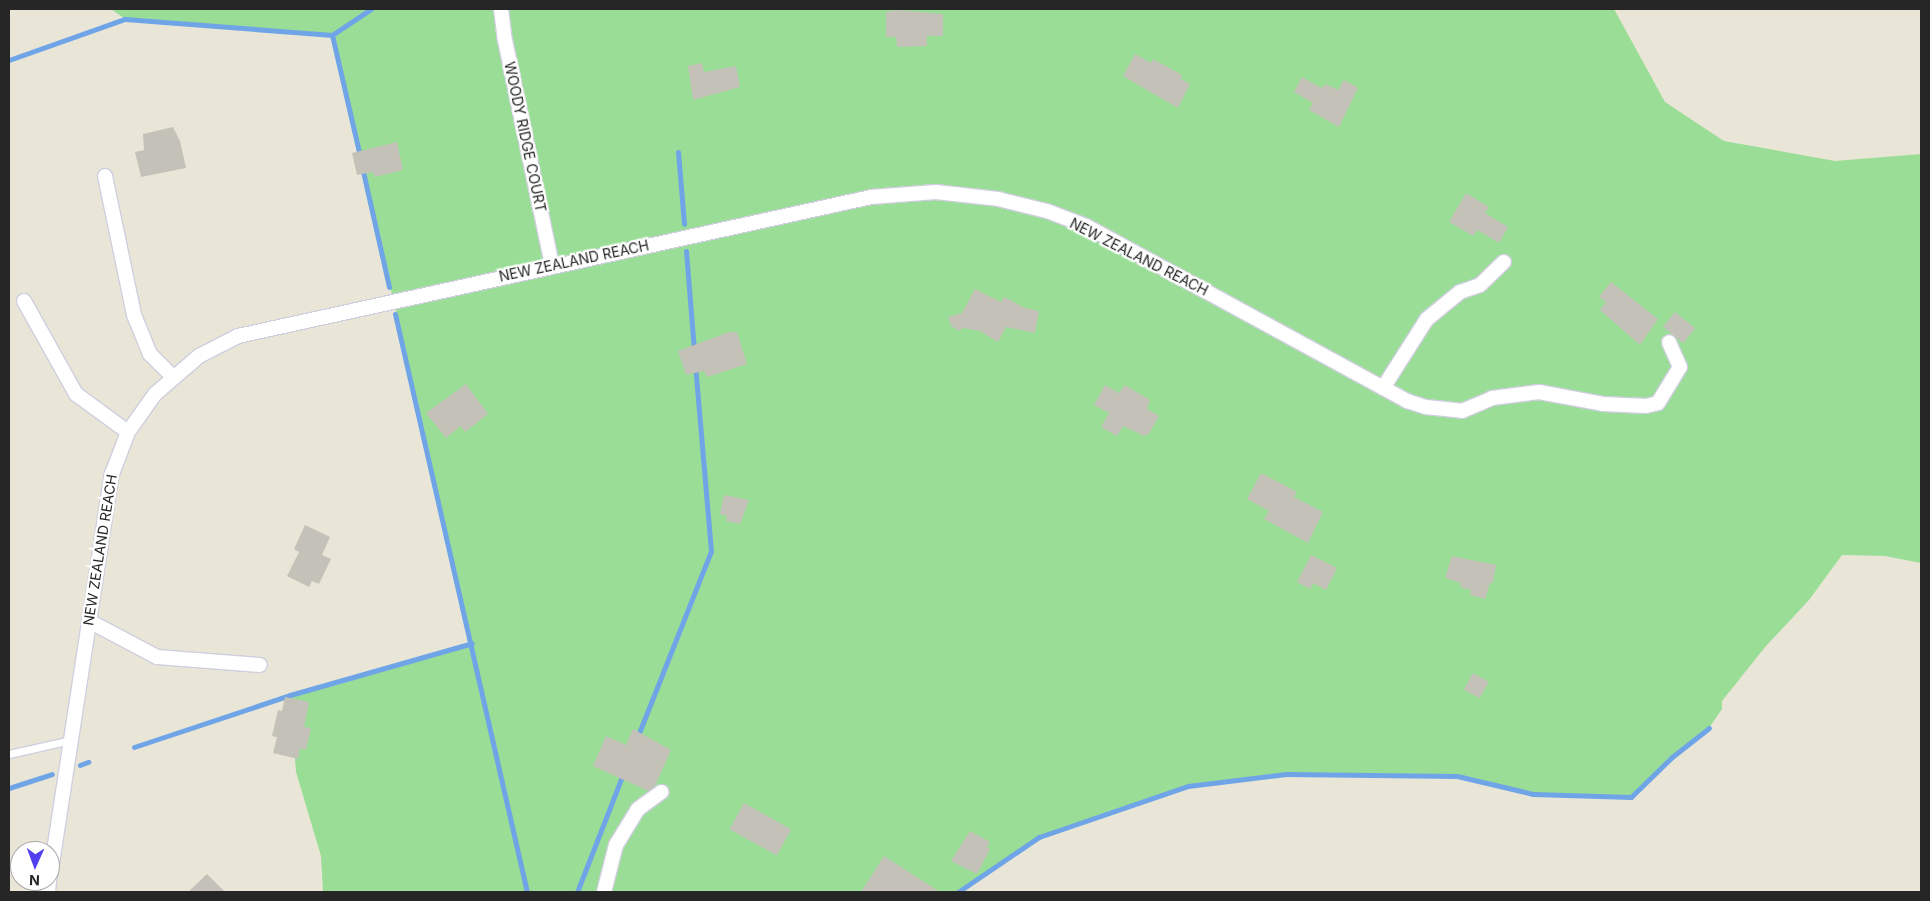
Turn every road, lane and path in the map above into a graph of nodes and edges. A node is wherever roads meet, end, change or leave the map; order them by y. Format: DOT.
graph roads {
  1 [pos="501,9"];
  2 [pos="105,176"];
  3 [pos="1504,262"];
  4 [pos="552,265"];
  5 [pos="24,301"];
  6 [pos="1669,342"];
  7 [pos="172,376"];
  8 [pos="1383,388"];
  9 [pos="128,432"];
  10 [pos="89,621"];
  11 [pos="260,665"];
  12 [pos="71,740"];
  13 [pos="9,754"];
  14 [pos="661,792"];
  15 [pos="56,841"];
  16 [pos="604,892"];
  1 -- 4 [label="street, WOODY RIDGE COURT"];
  2 -- 7 [label="street"];
  3 -- 8 [label="street"];
  4 -- 7 [label="street, NEW ZEALAND REACH"];
  4 -- 8 [label="street, NEW ZEALAND REACH"];
  5 -- 9 [label="street"];
  6 -- 8 [label="street, NEW ZEALAND REACH"];
  7 -- 9 [label="street, NEW ZEALAND REACH"];
  9 -- 10 [label="street, NEW ZEALAND REACH"];
  10 -- 11 [label="street"];
  10 -- 12 [label="street, NEW ZEALAND REACH"];
  12 -- 13 [label="lane"];
  12 -- 15 [label="street, NEW ZEALAND REACH"];
  14 -- 16 [label="street"];
}
